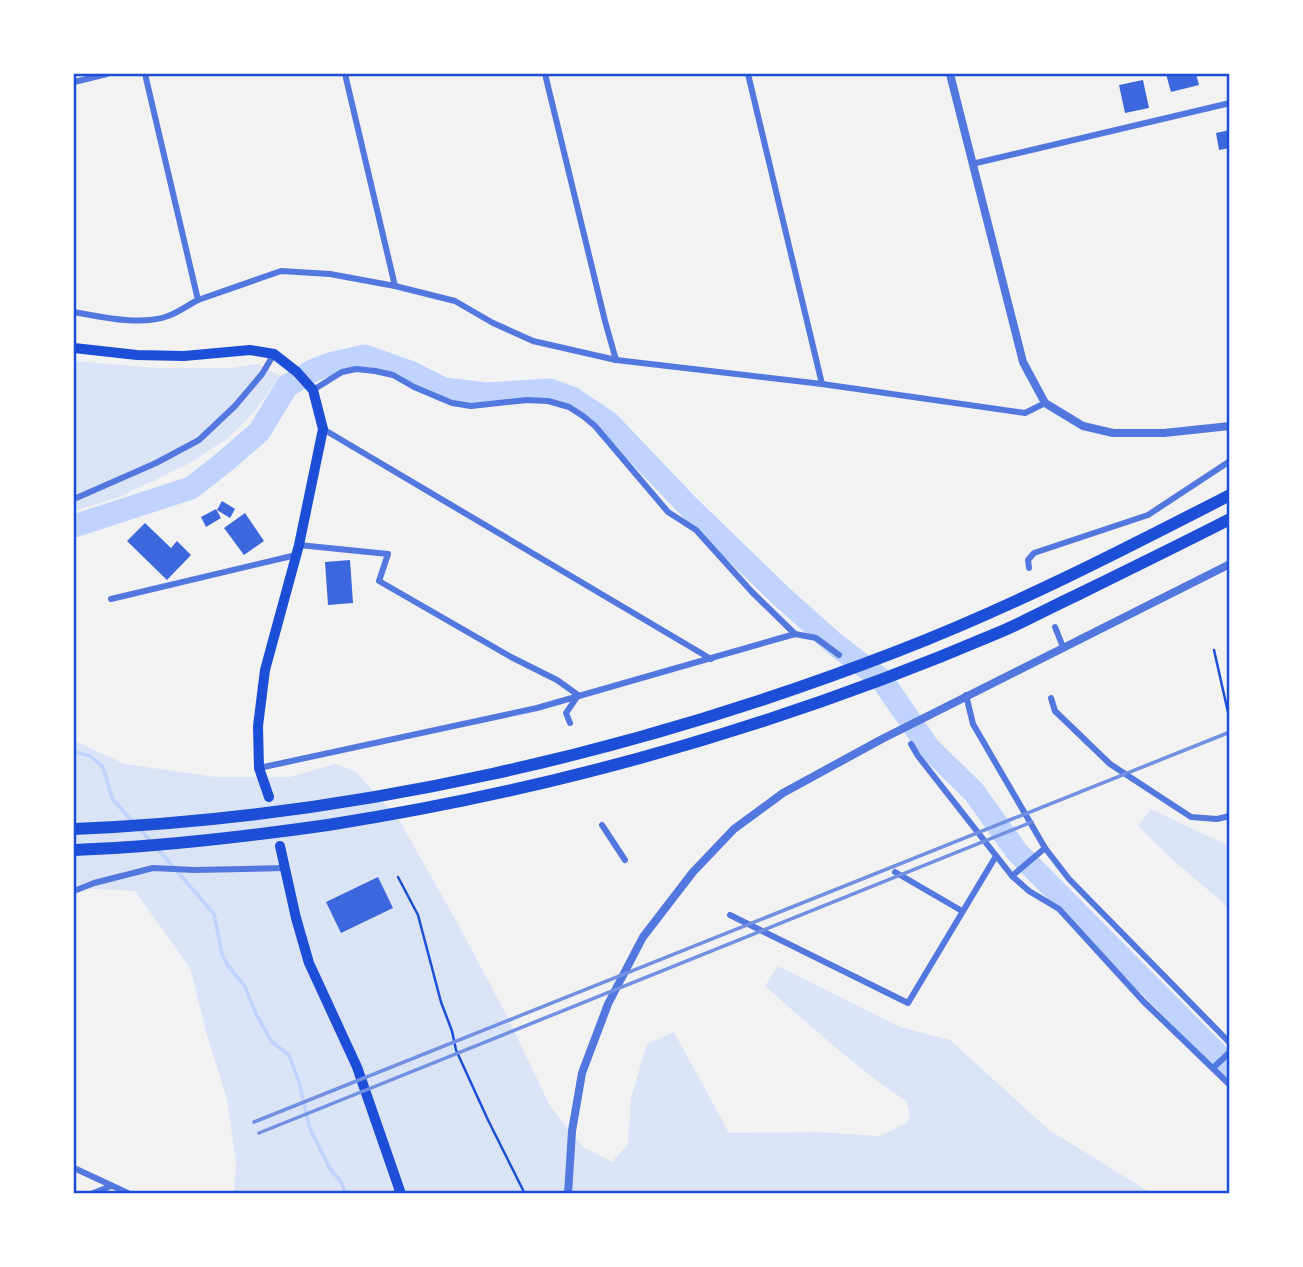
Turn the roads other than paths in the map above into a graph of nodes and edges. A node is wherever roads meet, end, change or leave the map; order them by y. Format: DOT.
graph roads {
  1 [pos="107,74"];
  2 [pos="145,74"];
  3 [pos="345,74"];
  4 [pos="545,74"];
  5 [pos="748,74"];
  6 [pos="950,74"];
  7 [pos="74,82"];
  8 [pos="1230,103"];
  9 [pos="972,164"];
  10 [pos="395,286"];
  11 [pos="198,300"];
  12 [pos="74,312"];
  13 [pos="74,348"];
  14 [pos="274,354"];
  15 [pos="616,360"];
  16 [pos="822,384"];
  17 [pos="313,390"];
  18 [pos="1045,403"];
  19 [pos="1230,426"];
  20 [pos="323,429"];
  21 [pos="1230,461"];
  22 [pos="1230,495"];
  23 [pos="74,499"];
  24 [pos="1230,519"];
  25 [pos="297,550"];
  26 [pos="1230,564"];
  27 [pos="1029,568"];
  28 [pos="111,599"];
  29 [pos="1055,627"];
  30 [pos="795,635"];
  31 [pos="1063,647"];
  32 [pos="839,655"];
  33 [pos="711,659"];
  34 [pos="578,695"];
  35 [pos="966,695"];
  36 [pos="1051,698"];
  37 [pos="570,723"];
  38 [pos="911,744"];
  39 [pos="259,768"];
  40 [pos="269,797"];
  41 [pos="1230,816"];
  42 [pos="602,825"];
  43 [pos="74,829"];
  44 [pos="280,846"];
  45 [pos="1045,848"];
  46 [pos="74,850"];
  47 [pos="996,856"];
  48 [pos="625,860"];
  49 [pos="285,868"];
  50 [pos="895,872"];
  51 [pos="1012,876"];
  52 [pos="74,891"];
  53 [pos="962,911"];
  54 [pos="730,915"];
  55 [pos="1230,1043"];
  56 [pos="1230,1052"];
  57 [pos="1213,1068"];
  58 [pos="1230,1085"];
  59 [pos="74,1167"];
  60 [pos="111,1186"];
  61 [pos="90,1194"];
  62 [pos="130,1194"];
  63 [pos="401,1194"];
  64 [pos="568,1194"];
  1 -- 7 [label="street"];
  2 -- 11 [label="street"];
  3 -- 10 [label="street"];
  4 -- 15 [label="street"];
  5 -- 16 [label="street"];
  6 -- 9 [label="street"];
  8 -- 9 [label="street"];
  9 -- 18 [label="street"];
  10 -- 11 [label="street"];
  10 -- 15 [label="street"];
  11 -- 12 [label="street"];
  13 -- 14 [label="main road"];
  14 -- 17 [label="main road"];
  14 -- 23 [label="street"];
  15 -- 16 [label="street"];
  16 -- 18 [label="street"];
  17 -- 20 [label="main road"];
  17 -- 30 [label="street"];
  18 -- 19 [label="street"];
  20 -- 25 [label="main road"];
  20 -- 33 [label="street"];
  21 -- 27 [label="street"];
  22 -- 43 [label="highway"];
  24 -- 46 [label="highway"];
  25 -- 28 [label="street"];
  25 -- 34 [label="street"];
  25 -- 39 [label="main road"];
  26 -- 31 [label="street"];
  29 -- 31 [label="street"];
  30 -- 32 [label="street"];
  30 -- 33 [label="street"];
  31 -- 35 [label="street"];
  33 -- 34 [label="street"];
  34 -- 37 [label="street"];
  34 -- 39 [label="street"];
  35 -- 45 [label="street"];
  35 -- 64 [label="street"];
  36 -- 41 [label="street"];
  38 -- 47 [label="street"];
  39 -- 40 [label="main road"];
  42 -- 48 [label="street"];
  44 -- 49 [label="main road"];
  45 -- 51 [label="street"];
  45 -- 55 [label="street"];
  47 -- 51 [label="street"];
  47 -- 53 [label="street"];
  49 -- 52 [label="street"];
  49 -- 63 [label="main road"];
  50 -- 53 [label="street"];
  51 -- 57 [label="street"];
  53 -- 54 [label="street"];
  56 -- 57 [label="street"];
  57 -- 58 [label="street"];
  59 -- 60 [label="street"];
  60 -- 61 [label="street"];
  60 -- 62 [label="street"];
}
